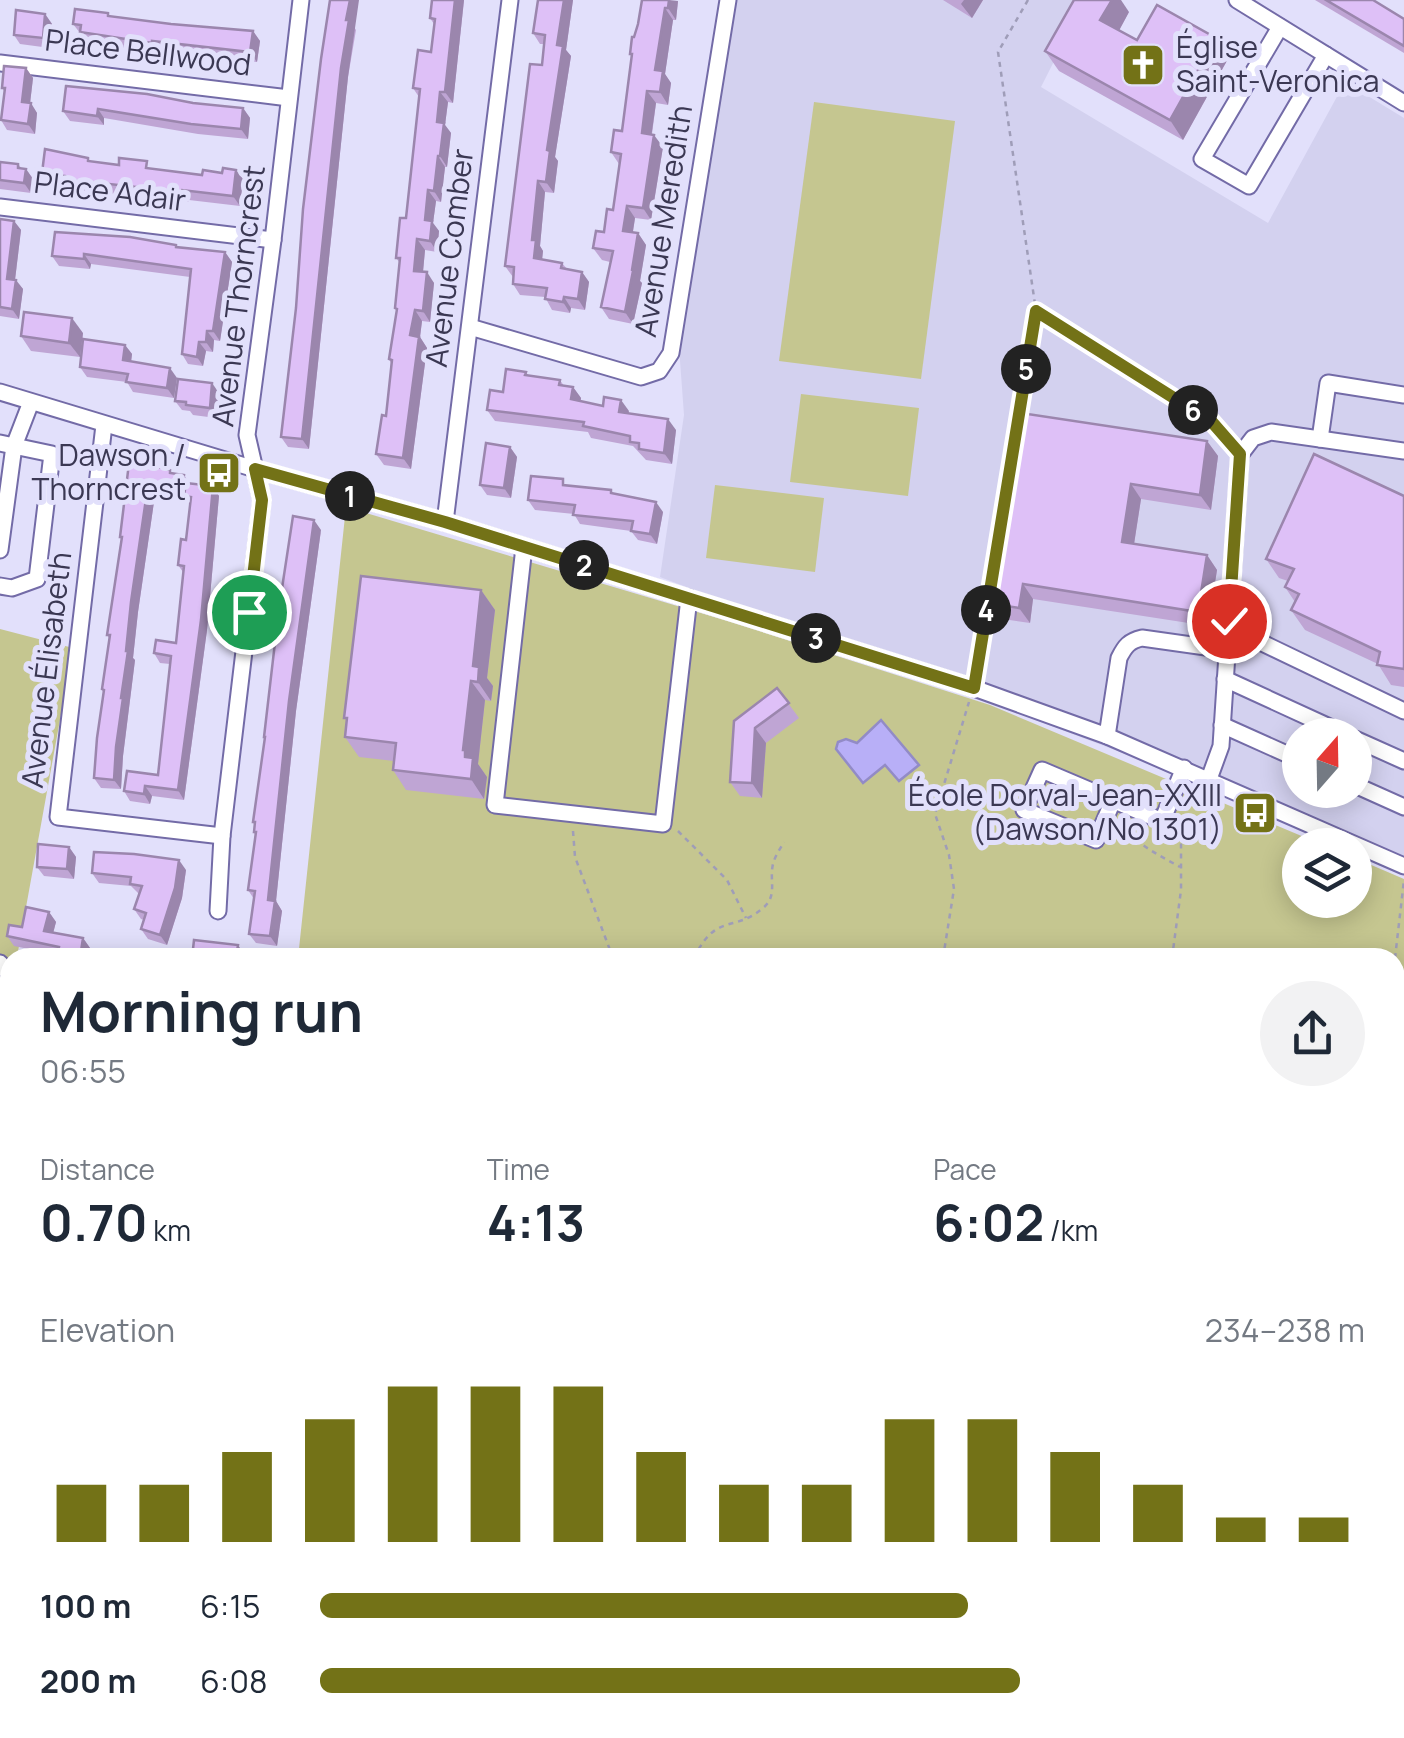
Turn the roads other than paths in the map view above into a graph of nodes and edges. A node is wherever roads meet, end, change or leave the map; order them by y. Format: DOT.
graph roads {
  1 [pos="301,0"];
  2 [pos="510,0"];
  3 [pos="728,0"];
  4 [pos="1237,0"];
  5 [pos="1280,27"];
  6 [pos="1326,55"];
  7 [pos="0,63"];
  8 [pos="289,98"];
  9 [pos="1404,103"];
  10 [pos="0,207"];
  11 [pos="273,240"];
  12 [pos="470,328"];
  13 [pos="0,392"];
  14 [pos="1404,395"];
  15 [pos="32,402"];
  16 [pos="104,424"];
  17 [pos="1320,439"];
  18 [pos="7,444"];
  19 [pos="1404,451"];
  20 [pos="255,469"];
  21 [pos="445,522"];
  22 [pos="524,547"];
  23 [pos="0,550"];
  24 [pos="0,586"];
  25 [pos="688,598"];
  26 [pos="1229,627"];
  27 [pos="1227,650"];
  28 [pos="1226,679"];
  29 [pos="1404,711"];
  30 [pos="1310,718"];
  31 [pos="1222,725"];
  32 [pos="1107,736"];
  33 [pos="1372,746"];
  34 [pos="1282,752"];
  35 [pos="1404,761"];
  36 [pos="1184,768"];
  37 [pos="1209,779"];
  38 [pos="1372,793"];
  39 [pos="1113,801"];
  40 [pos="1404,807"];
  41 [pos="222,836"];
  42 [pos="1404,866"];
  43 [pos="218,910"];
  1 -- 8 [label="street, Avenue Thorncrest"];
  2 -- 12 [label="street, Avenue Comber"];
  3 -- 12 [label="street, Avenue Meredith"];
  4 -- 5 [label="street"];
  5 -- 6 [label="street"];
  5 -- 6 [label="street"];
  6 -- 9 [label="street"];
  7 -- 8 [label="street, Place Bellwood"];
  8 -- 11 [label="street, Avenue Thorncrest"];
  10 -- 11 [label="street, Place Adair"];
  11 -- 20 [label="street, Avenue Thorncrest"];
  12 -- 21 [label="street, Avenue Comber"];
  13 -- 15 [label="street"];
  14 -- 17 [label="street"];
  15 -- 16 [label="street"];
  15 -- 18 [label="street"];
  16 -- 20 [label="street"];
  16 -- 41 [label="street, Avenue Élisabeth"];
  17 -- 19 [label="street"];
  17 -- 26 [label="street"];
  18 -- 23 [label="street"];
  18 -- 24 [label="street"];
  20 -- 21 [label="street"];
  20 -- 41 [label="street, Avenue Thorncrest"];
  21 -- 22 [label="street"];
  22 -- 25 [label="street"];
  22 -- 25 [label="street"];
  25 -- 32 [label="street"];
  26 -- 27 [label="street"];
  26 -- 29 [label="street"];
  27 -- 28 [label="street"];
  27 -- 32 [label="street"];
  28 -- 30 [label="street"];
  28 -- 31 [label="street"];
  31 -- 34 [label="street"];
  31 -- 37 [label="street"];
  32 -- 36 [label="street"];
  33 -- 35 [label="street"];
  36 -- 37 [label="street"];
  36 -- 39 [label="street"];
  37 -- 42 [label="street"];
  38 -- 40 [label="street"];
  39 -- 39 [label="street"];
  41 -- 43 [label="street, Avenue Thorncrest"];
}
